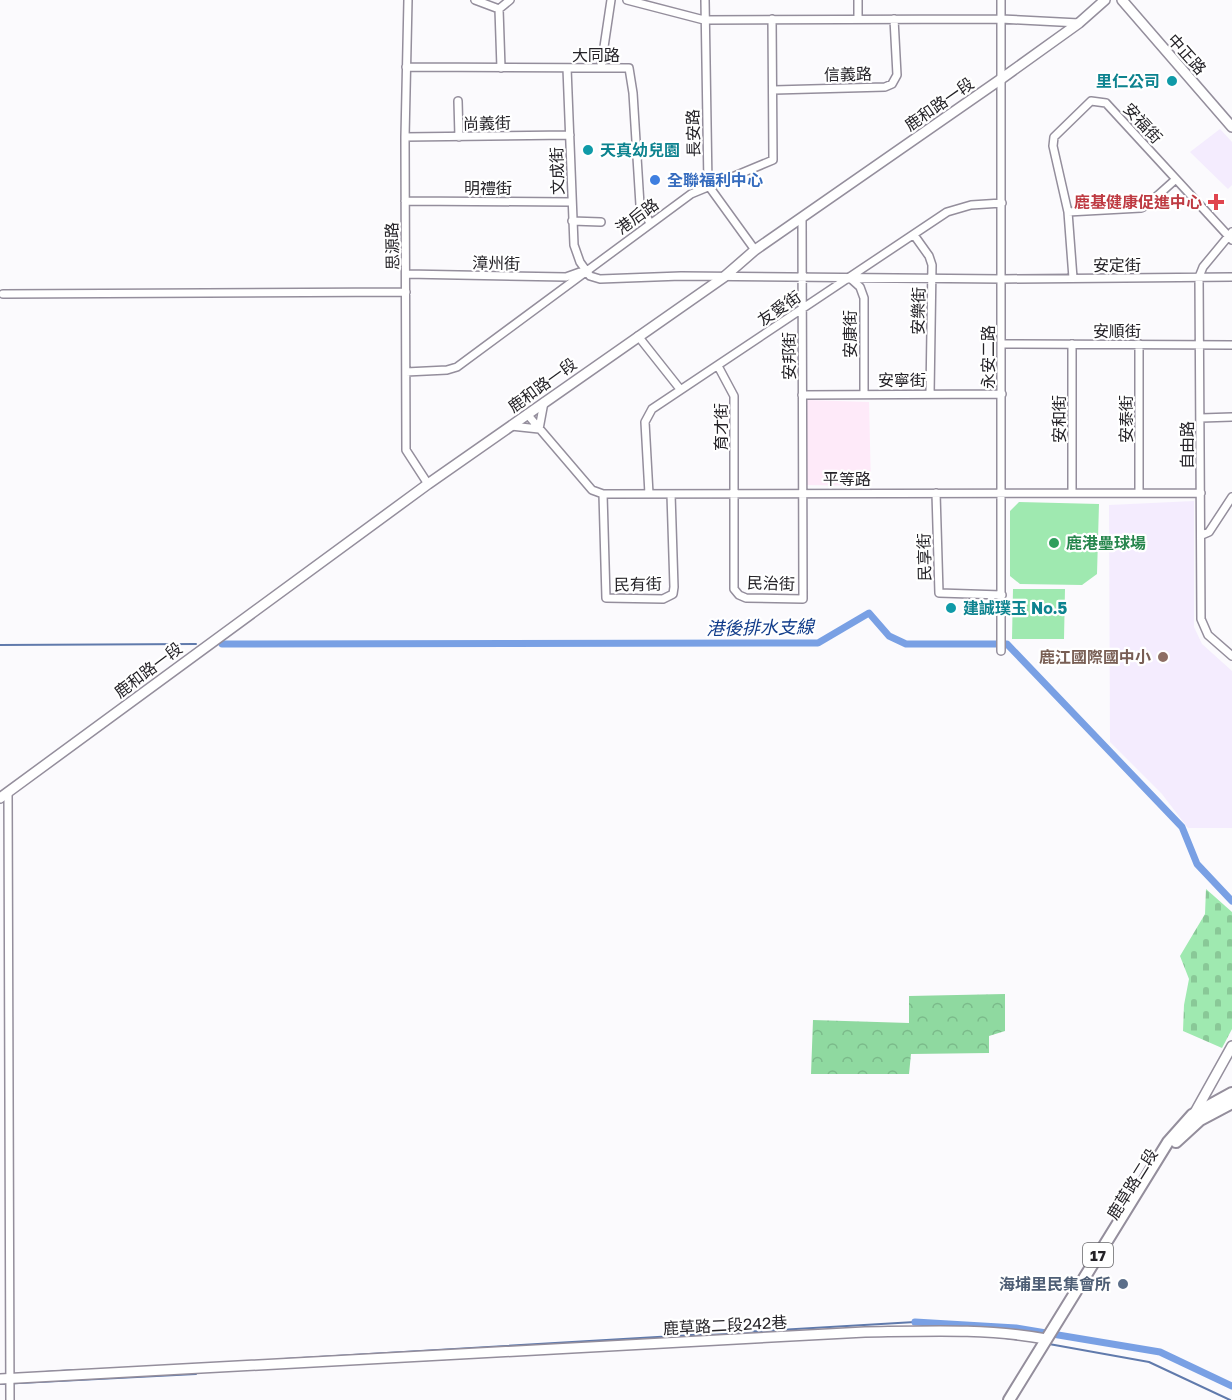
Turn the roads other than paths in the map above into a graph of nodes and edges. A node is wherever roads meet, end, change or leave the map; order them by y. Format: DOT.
graph roads {
  1 [pos="408,0"];
  2 [pos="475,0"];
  3 [pos="510,0"];
  4 [pos="611,0"];
  5 [pos="627,0"];
  6 [pos="705,0"];
  7 [pos="858,0"];
  8 [pos="1001,0"];
  9 [pos="1105,0"];
  10 [pos="1122,0"];
  11 [pos="499,9"];
  12 [pos="772,19"];
  13 [pos="858,19"];
  14 [pos="894,19"];
  15 [pos="1000,19"];
  16 [pos="704,20"];
  17 [pos="1079,23"];
  18 [pos="406,67"];
  19 [pos="601,67"];
  20 [pos="501,68"];
  21 [pos="567,68"];
  22 [pos="1001,79"];
  23 [pos="774,90"];
  24 [pos="458,101"];
  25 [pos="1232,127"];
  26 [pos="570,135"];
  27 [pos="405,137"];
  28 [pos="459,137"];
  29 [pos="1176,179"];
  30 [pos="708,185"];
  31 [pos="405,201"];
  32 [pos="571,202"];
  33 [pos="1002,203"];
  34 [pos="1068,212"];
  35 [pos="802,219"];
  36 [pos="572,221"];
  37 [pos="601,222"];
  38 [pos="650,223"];
  39 [pos="914,235"];
  40 [pos="1231,236"];
  41 [pos="755,250"];
  42 [pos="585,271"];
  43 [pos="406,274"];
  44 [pos="724,277"];
  45 [pos="1199,277"];
  46 [pos="1232,277"];
  47 [pos="802,278"];
  48 [pos="850,278"];
  49 [pos="1073,278"];
  50 [pos="932,279"];
  51 [pos="1002,279"];
  52 [pos="406,292"];
  53 [pos="3,294"];
  54 [pos="803,308"];
  55 [pos="638,336"];
  56 [pos="1002,344"];
  57 [pos="1072,344"];
  58 [pos="1139,345"];
  59 [pos="1200,345"];
  60 [pos="1232,345"];
  61 [pos="718,366"];
  62 [pos="406,372"];
  63 [pos="680,389"];
  64 [pos="1002,393"];
  65 [pos="802,394"];
  66 [pos="864,394"];
  67 [pos="930,394"];
  68 [pos="544,402"];
  69 [pos="527,414"];
  70 [pos="1232,417"];
  71 [pos="1201,418"];
  72 [pos="511,426"];
  73 [pos="539,429"];
  74 [pos="428,484"];
  75 [pos="734,492"];
  76 [pos="802,492"];
  77 [pos="936,493"];
  78 [pos="1002,493"];
  79 [pos="1072,493"];
  80 [pos="1139,493"];
  81 [pos="1201,493"];
  82 [pos="603,494"];
  83 [pos="649,494"];
  84 [pos="671,494"];
  85 [pos="1232,497"];
  86 [pos="1202,535"];
  87 [pos="1002,595"];
  88 [pos="1001,651"];
  89 [pos="1232,656"];
  90 [pos="4,795"];
  91 [pos="4,1042"];
  92 [pos="1232,1046"];
  93 [pos="1232,1093"];
  94 [pos="1232,1103"];
  95 [pos="1196,1118"];
  96 [pos="1046,1339"];
  97 [pos="6,1382"];
  98 [pos="10,1400"];
  99 [pos="1009,1400"];
  100 [pos="1017,1400"];
  1 -- 18 [label="street, 思源路"];
  2 -- 11 [label="street"];
  3 -- 11 [label="street"];
  4 -- 19 [label="street"];
  5 -- 16 [label="street"];
  6 -- 16 [label="street, 長安路"];
  7 -- 13 [label="street"];
  8 -- 15 [label="street, 永安二路"];
  9 -- 17 [label="main road, 鹿和路一段"];
  10 -- 25 [label="main road, 中正路"];
  11 -- 20 [label="street"];
  12 -- 13 [label="street"];
  12 -- 16 [label="street"];
  12 -- 23 [label="street, 港后路"];
  13 -- 14 [label="street"];
  14 -- 15 [label="street"];
  14 -- 23 [label="street, 信義路"];
  15 -- 17 [label="street"];
  15 -- 22 [label="street, 永安二路"];
  16 -- 30 [label="street, 長安路"];
  17 -- 22 [label="main road, 鹿和路一段"];
  18 -- 20 [label="street, 大同路"];
  18 -- 27 [label="street, 思源路"];
  19 -- 21 [label="street, 大同路"];
  19 -- 38 [label="street, 大同路"];
  20 -- 21 [label="street, 大同路"];
  21 -- 26 [label="street, 文成街"];
  22 -- 33 [label="street, 永安二路"];
  22 -- 35 [label="main road, 鹿和路一段"];
  23 -- 30 [label="street, 港后路"];
  24 -- 28 [label="street"];
  26 -- 28 [label="street, 尚義街"];
  26 -- 32 [label="street, 文成街"];
  27 -- 28 [label="street, 尚義街"];
  27 -- 31 [label="street, 思源路"];
  29 -- 34 [label="street"];
  29 -- 34 [label="street, 安福街"];
  29 -- 40 [label="street, 安福街"];
  30 -- 38 [label="street, 港后路"];
  30 -- 41 [label="street"];
  31 -- 32 [label="street, 明禮街"];
  31 -- 43 [label="street, 思源路"];
  32 -- 36 [label="street, 文成街"];
  33 -- 39 [label="street, 友愛街"];
  33 -- 51 [label="street, 永安二路"];
  34 -- 49 [label="street, 安福街"];
  35 -- 41 [label="main road, 鹿和路一段"];
  35 -- 47 [label="street, 安邦街"];
  36 -- 37 [label="street"];
  36 -- 42 [label="street, 文成街"];
  38 -- 42 [label="street, 港后路"];
  39 -- 48 [label="street, 友愛街"];
  39 -- 50 [label="street, 安樂街"];
  40 -- 45 [label="street"];
  41 -- 44 [label="main road, 鹿和路一段"];
  42 -- 43 [label="street, 漳州街"];
  42 -- 44 [label="street, 安定街"];
  42 -- 62 [label="street, 港后路"];
  43 -- 52 [label="street, 思源路"];
  44 -- 47 [label="street, 安定街"];
  44 -- 55 [label="main road, 鹿和路一段"];
  45 -- 46 [label="street, 安定街"];
  45 -- 49 [label="street, 安定街"];
  45 -- 59 [label="street, 自由路"];
  47 -- 48 [label="street, 安定街"];
  47 -- 54 [label="street, 安邦街"];
  48 -- 50 [label="street, 安定街"];
  48 -- 54 [label="street, 友愛街"];
  48 -- 66 [label="street, 安康街"];
  49 -- 51 [label="street, 安定街"];
  50 -- 51 [label="street, 安定街"];
  50 -- 67 [label="street, 安樂街"];
  51 -- 56 [label="street, 永安二路"];
  52 -- 53 [label="street"];
  52 -- 62 [label="street, 思源路"];
  54 -- 61 [label="street, 友愛街"];
  54 -- 65 [label="street, 安邦街"];
  55 -- 63 [label="street"];
  55 -- 68 [label="main road, 鹿和路一段"];
  56 -- 57 [label="street, 安順街"];
  56 -- 64 [label="street, 永安二路"];
  57 -- 58 [label="street, 安順街"];
  57 -- 79 [label="street, 安和街"];
  58 -- 59 [label="street, 安順街"];
  58 -- 80 [label="street, 安泰街"];
  59 -- 60 [label="street, 安順街"];
  59 -- 71 [label="street, 自由路"];
  61 -- 63 [label="street, 友愛街"];
  61 -- 75 [label="street, 育才街"];
  62 -- 74 [label="street, 思源路"];
  63 -- 83 [label="street, 友愛街"];
  64 -- 67 [label="street, 安寧街"];
  64 -- 78 [label="street, 永安二路"];
  65 -- 66 [label="street, 安寧街"];
  65 -- 76 [label="street, 安邦街"];
  66 -- 67 [label="street, 安寧街"];
  68 -- 69 [label="main road, 鹿和路一段"];
  68 -- 73 [label="street"];
  69 -- 72 [label="main road, 鹿和路一段"];
  69 -- 73 [label="street"];
  70 -- 71 [label="street"];
  71 -- 81 [label="street, 自由路"];
  72 -- 73 [label="street"];
  72 -- 74 [label="main road, 鹿和路一段"];
  73 -- 82 [label="street"];
  74 -- 90 [label="main road, 鹿和路一段"];
  75 -- 76 [label="street, 平等路"];
  75 -- 76 [label="street, 民治街"];
  75 -- 84 [label="street, 平等路"];
  76 -- 77 [label="street, 平等路"];
  77 -- 78 [label="street, 平等路"];
  77 -- 87 [label="street, 民享街"];
  78 -- 79 [label="street, 平等路"];
  78 -- 87 [label="street, 永安二路"];
  79 -- 80 [label="street, 平等路"];
  80 -- 81 [label="street, 平等路"];
  81 -- 86 [label="street, 自由路"];
  82 -- 83 [label="street, 平等路"];
  82 -- 84 [label="street, 民有街"];
  83 -- 84 [label="street, 平等路"];
  85 -- 86 [label="street"];
  86 -- 89 [label="street, 自由路"];
  87 -- 88 [label="street, 永安二路"];
  90 -- 91 [label="street"];
  91 -- 97 [label="street"];
  92 -- 95 [label="main road, 鹿草路二段"];
  93 -- 95 [label="main road, 17"];
  94 -- 95 [label="main road, 17"];
  95 -- 96 [label="main road, 鹿草路二段 / 17"];
  95 -- 100 [label="main road, 鹿草路二段 / 17"];
  96 -- 97 [label="main road, 鹿草路二段242巷"];
  96 -- 99 [label="main road, 鹿草路二段 / 17"];
  97 -- 98 [label="street"];
}
